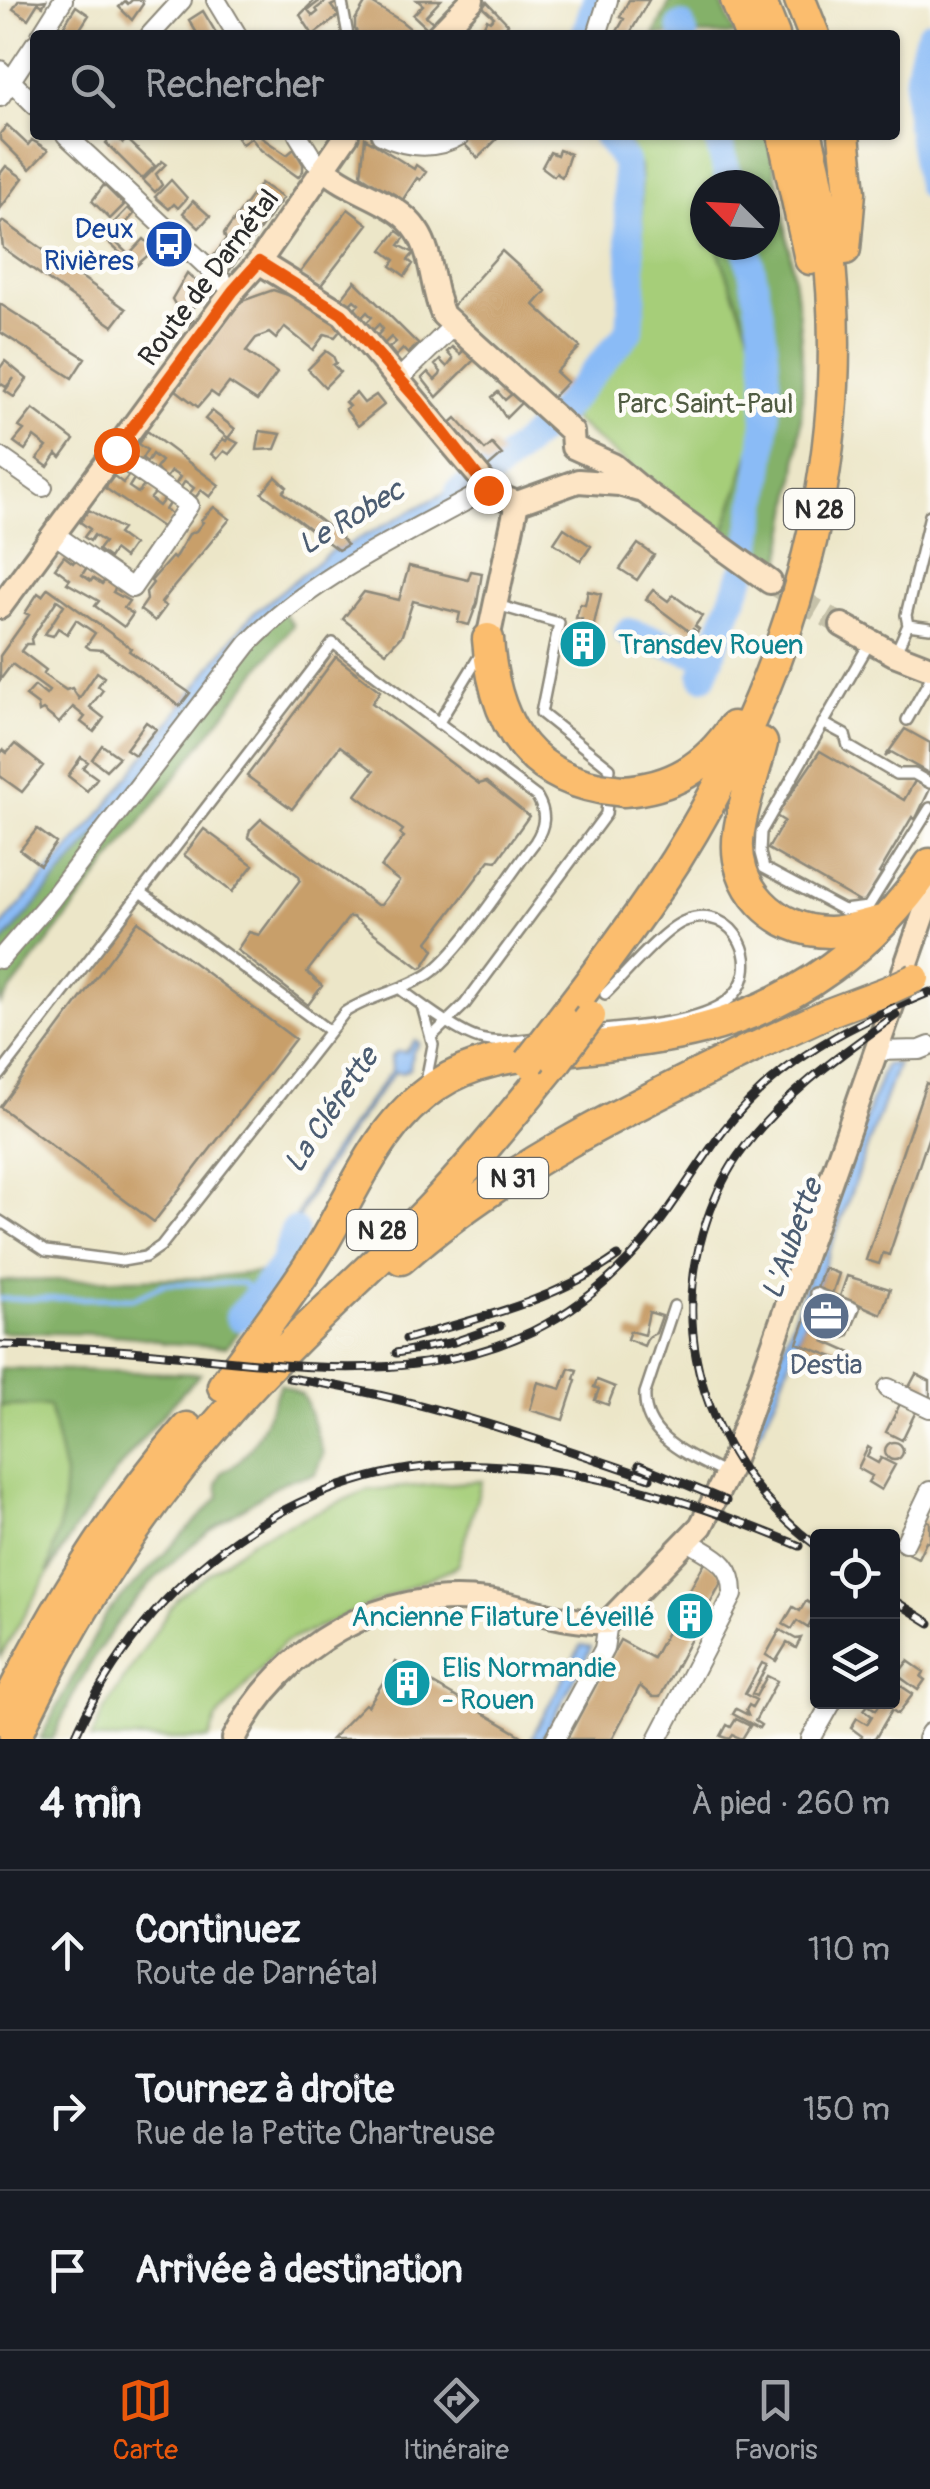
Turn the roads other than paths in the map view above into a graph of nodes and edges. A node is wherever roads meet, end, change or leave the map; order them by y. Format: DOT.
graph roads {
  1 [pos="63,0"];
  2 [pos="182,0"];
  3 [pos="216,0"];
  4 [pos="472,0"];
  5 [pos="608,0"];
  6 [pos="736,0"];
  7 [pos="760,0"];
  8 [pos="779,0"];
  9 [pos="800,0"];
  10 [pos="342,3"];
  11 [pos="43,30"];
  12 [pos="155,30"];
  13 [pos="234,30"];
  14 [pos="347,30"];
  15 [pos="443,30"];
  16 [pos="599,30"];
  17 [pos="748,30"];
  18 [pos="772,30"];
  19 [pos="791,30"];
  20 [pos="812,30"];
  21 [pos="30,50"];
  22 [pos="3,83"];
  23 [pos="30,102"];
  24 [pos="71,140"];
  25 [pos="301,140"];
  26 [pos="344,140"];
  27 [pos="392,140"];
  28 [pos="448,140"];
  29 [pos="784,140"];
  30 [pos="808,140"];
  31 [pos="825,140"];
  32 [pos="845,140"];
  33 [pos="324,169"];
  34 [pos="845,249"];
  35 [pos="259,262"];
  36 [pos="233,291"];
  37 [pos="454,325"];
  38 [pos="834,345"];
  39 [pos="400,379"];
  40 [pos="573,447"];
  41 [pos="114,453"];
  42 [pos="3,466"];
  43 [pos="483,483"];
  44 [pos="43,487"];
  45 [pos="552,489"];
  46 [pos="645,492"];
  47 [pos="517,503"];
  48 [pos="930,515"];
  49 [pos="54,534"];
  50 [pos="770,582"];
  51 [pos="494,604"];
  52 [pos="0,607"];
  53 [pos="842,625"];
  54 [pos="908,626"];
  55 [pos="930,628"];
  56 [pos="488,639"];
  57 [pos="870,641"];
  58 [pos="894,654"];
  59 [pos="775,667"];
  60 [pos="930,668"];
  61 [pos="930,678"];
  62 [pos="907,720"];
  63 [pos="824,722"];
  64 [pos="438,724"];
  65 [pos="762,742"];
  66 [pos="930,783"];
  67 [pos="930,808"];
  68 [pos="930,864"];
  69 [pos="141,892"];
  70 [pos="929,906"];
  71 [pos="889,919"];
  72 [pos="0,959"];
  73 [pos="923,974"];
  74 [pos="400,989"];
  75 [pos="422,1006"];
  76 [pos="586,1010"];
  77 [pos="448,1020"];
  78 [pos="328,1030"];
  79 [pos="431,1037"];
  80 [pos="930,1046"];
  81 [pos="750,1049"];
  82 [pos="877,1051"];
  83 [pos="0,1075"];
  84 [pos="420,1097"];
  85 [pos="0,1221"];
  86 [pos="815,1293"];
  87 [pos="674,1306"];
  88 [pos="844,1332"];
  89 [pos="888,1388"];
  90 [pos="228,1396"];
  91 [pos="930,1408"];
  92 [pos="727,1475"];
  93 [pos="930,1491"];
  94 [pos="688,1541"];
  95 [pos="905,1543"];
  96 [pos="596,1622"];
  97 [pos="828,1709"];
  98 [pos="0,1719"];
  99 [pos="14,1739"];
  100 [pos="234,1739"];
  101 [pos="555,1739"];
  102 [pos="658,1739"];
  103 [pos="811,1739"];
  1 -- 11 [label="street"];
  2 -- 12 [label="street"];
  3 -- 13 [label="street"];
  4 -- 15 [label="street"];
  5 -- 16 [label="street"];
  6 -- 17 [label="highway"];
  7 -- 18 [label="highway"];
  8 -- 19 [label="highway"];
  9 -- 20 [label="highway"];
  10 -- 14 [label="lane"];
  21 -- 22 [label="street"];
  22 -- 23 [label="street"];
  24 -- 36 [label="street"];
  25 -- 33 [label="street"];
  26 -- 33 [label="street, Route de Darnétal"];
  27 -- 28 [label="street"];
  29 -- 38 [label="highway"];
  30 -- 38 [label="highway, N 28"];
  31 -- 34 [label="highway, N 28"];
  32 -- 34 [label="highway"];
  33 -- 35 [label="street, Route de Darnétal"];
  33 -- 37 [label="street"];
  34 -- 65 [label="highway, N 28"];
  35 -- 36 [label="street, Route de Darnétal"];
  35 -- 39 [label="street"];
  36 -- 41 [label="street, Route de Darnétal"];
  37 -- 39 [label="street"];
  37 -- 40 [label="street"];
  38 -- 59 [label="highway, N 28"];
  39 -- 43 [label="street"];
  40 -- 45 [label="street"];
  40 -- 46 [label="street"];
  41 -- 49 [label="street, Route de Darnétal"];
  41 -- 49 [label="street"];
  42 -- 44 [label="street"];
  43 -- 47 [label="street"];
  43 -- 72 [label="street"];
  45 -- 46 [label="street"];
  45 -- 47 [label="street"];
  46 -- 50 [label="street"];
  47 -- 51 [label="street"];
  48 -- 54 [label="lane"];
  49 -- 52 [label="street, Route de Darnétal"];
  51 -- 56 [label="street"];
  51 -- 77 [label="lane"];
  53 -- 57 [label="street"];
  54 -- 55 [label="lane"];
  54 -- 58 [label="lane"];
  56 -- 59 [label="highway"];
  56 -- 64 [label="lane"];
  57 -- 58 [label="street"];
  57 -- 63 [label="lane"];
  58 -- 60 [label="street"];
  59 -- 76 [label="highway, N 28"];
  61 -- 62 [label="lane"];
  63 -- 66 [label="lane"];
  63 -- 67 [label="lane"];
  64 -- 69 [label="lane"];
  64 -- 74 [label="lane"];
  65 -- 71 [label="highway"];
  65 -- 76 [label="highway, N 28"];
  68 -- 71 [label="highway"];
  69 -- 78 [label="lane"];
  69 -- 83 [label="lane"];
  70 -- 82 [label="street"];
  71 -- 84 [label="highway"];
  73 -- 81 [label="main road, N 31, bridge"];
  74 -- 75 [label="lane"];
  74 -- 78 [label="lane"];
  75 -- 77 [label="lane"];
  75 -- 79 [label="lane"];
  76 -- 77 [label="lane"];
  76 -- 90 [label="highway, N 28, bridge"];
  77 -- 79 [label="lane"];
  78 -- 85 [label="lane"];
  79 -- 84 [label="lane"];
  80 -- 82 [label="street"];
  81 -- 90 [label="highway, N 31"];
  82 -- 92 [label="street"];
  84 -- 90 [label="highway"];
  86 -- 88 [label="lane"];
  87 -- 92 [label="lane"];
  89 -- 91 [label="street"];
  90 -- 98 [label="highway, N 28"];
  90 -- 99 [label="highway, N 28"];
  92 -- 94 [label="street"];
  93 -- 95 [label="street"];
  94 -- 96 [label="street"];
  94 -- 102 [label="street"];
  96 -- 100 [label="street"];
  96 -- 101 [label="street"];
  97 -- 103 [label="street"];
}
